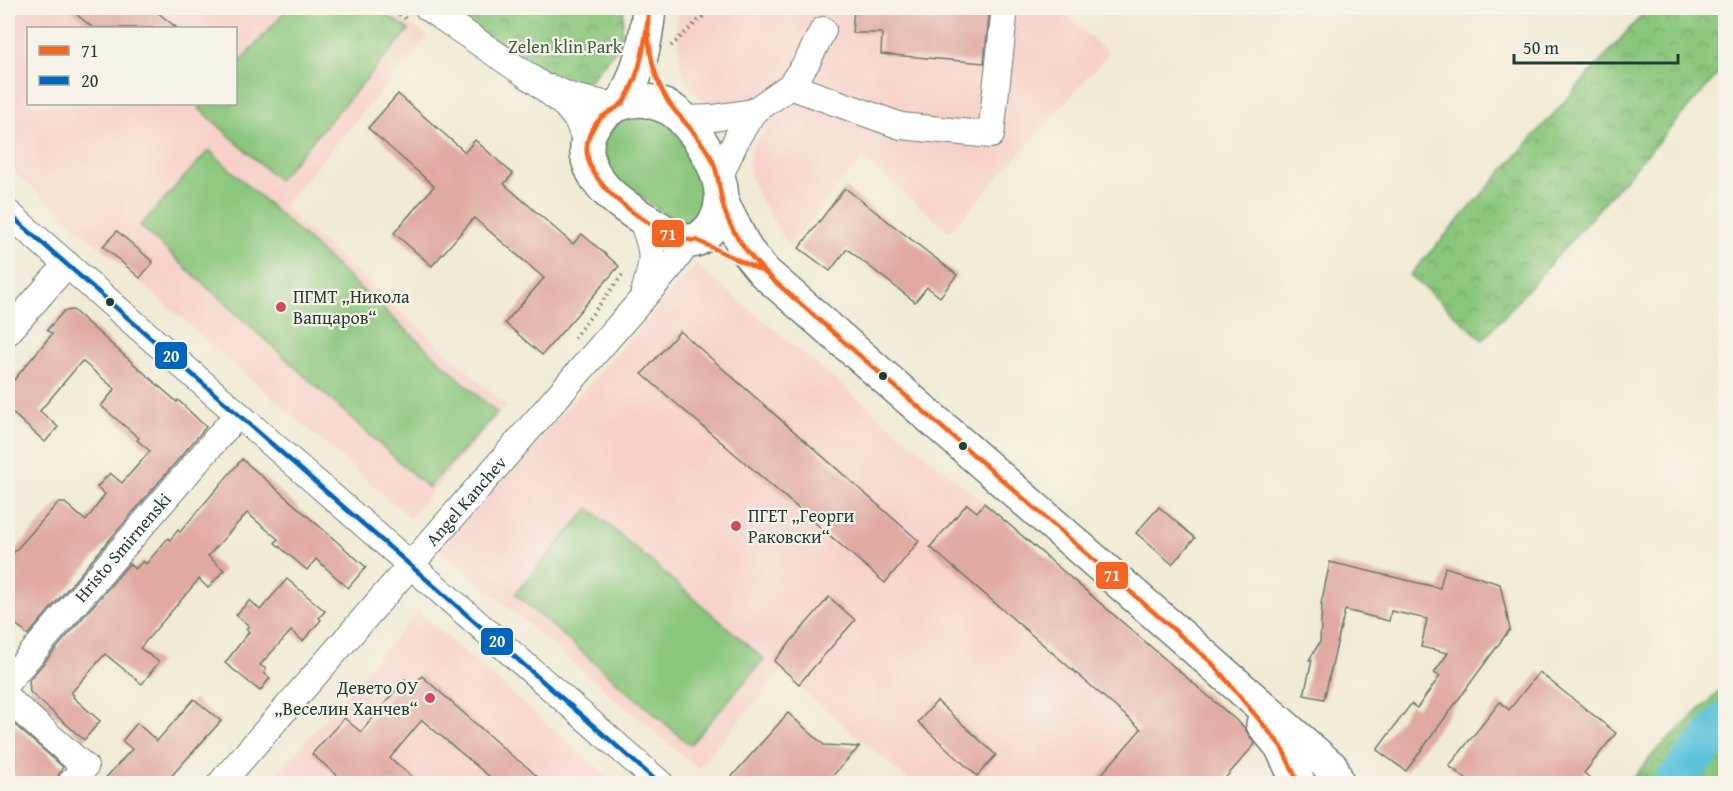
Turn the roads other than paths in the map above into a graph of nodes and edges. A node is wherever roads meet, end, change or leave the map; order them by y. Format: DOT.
graph roads {
  1 [pos="428,8"];
  2 [pos="1005,8"];
  3 [pos="823,30"];
  4 [pos="650,34"];
  5 [pos="537,82"];
  6 [pos="790,86"];
  7 [pos="619,104"];
  8 [pos="753,112"];
  9 [pos="679,115"];
  10 [pos="586,142"];
  11 [pos="721,190"];
  12 [pos="8,213"];
  13 [pos="641,218"];
  14 [pos="692,241"];
  15 [pos="67,264"];
  16 [pos="764,273"];
  17 [pos="642,299"];
  18 [pos="8,332"];
  19 [pos="238,414"];
  20 [pos="410,565"];
  21 [pos="1212,663"];
  22 [pos="8,681"];
  23 [pos="8,699"];
  24 [pos="1340,778"];
  25 [pos="70,783"];
  26 [pos="220,783"];
  27 [pos="661,783"];
  28 [pos="1299,783"];
  1 -- 5 [label="street"];
  2 -- 6 [label="street"];
  3 -- 6 [label="street"];
  4 -- 7 [label="main road"];
  4 -- 9 [label="main road"];
  5 -- 7 [label="street"];
  5 -- 10 [label="street"];
  6 -- 8 [label="street"];
  7 -- 9 [label="main road"];
  7 -- 10 [label="main road"];
  8 -- 9 [label="street"];
  8 -- 11 [label="street"];
  9 -- 11 [label="main road"];
  10 -- 13 [label="main road"];
  11 -- 14 [label="main road"];
  11 -- 16 [label="main road"];
  12 -- 15 [label="street"];
  13 -- 14 [label="main road"];
  13 -- 17 [label="street, Angel Kanchev"];
  14 -- 16 [label="main road"];
  14 -- 17 [label="street, Angel Kanchev"];
  15 -- 18 [label="street"];
  15 -- 19 [label="street"];
  16 -- 21 [label="main road"];
  17 -- 20 [label="street, Angel Kanchev"];
  19 -- 20 [label="street"];
  19 -- 22 [label="street, Hristo Smirnenski"];
  20 -- 26 [label="street, Angel Kanchev"];
  20 -- 27 [label="street"];
  21 -- 24 [label="main road"];
  21 -- 28 [label="main road"];
  23 -- 25 [label="street"];
}
